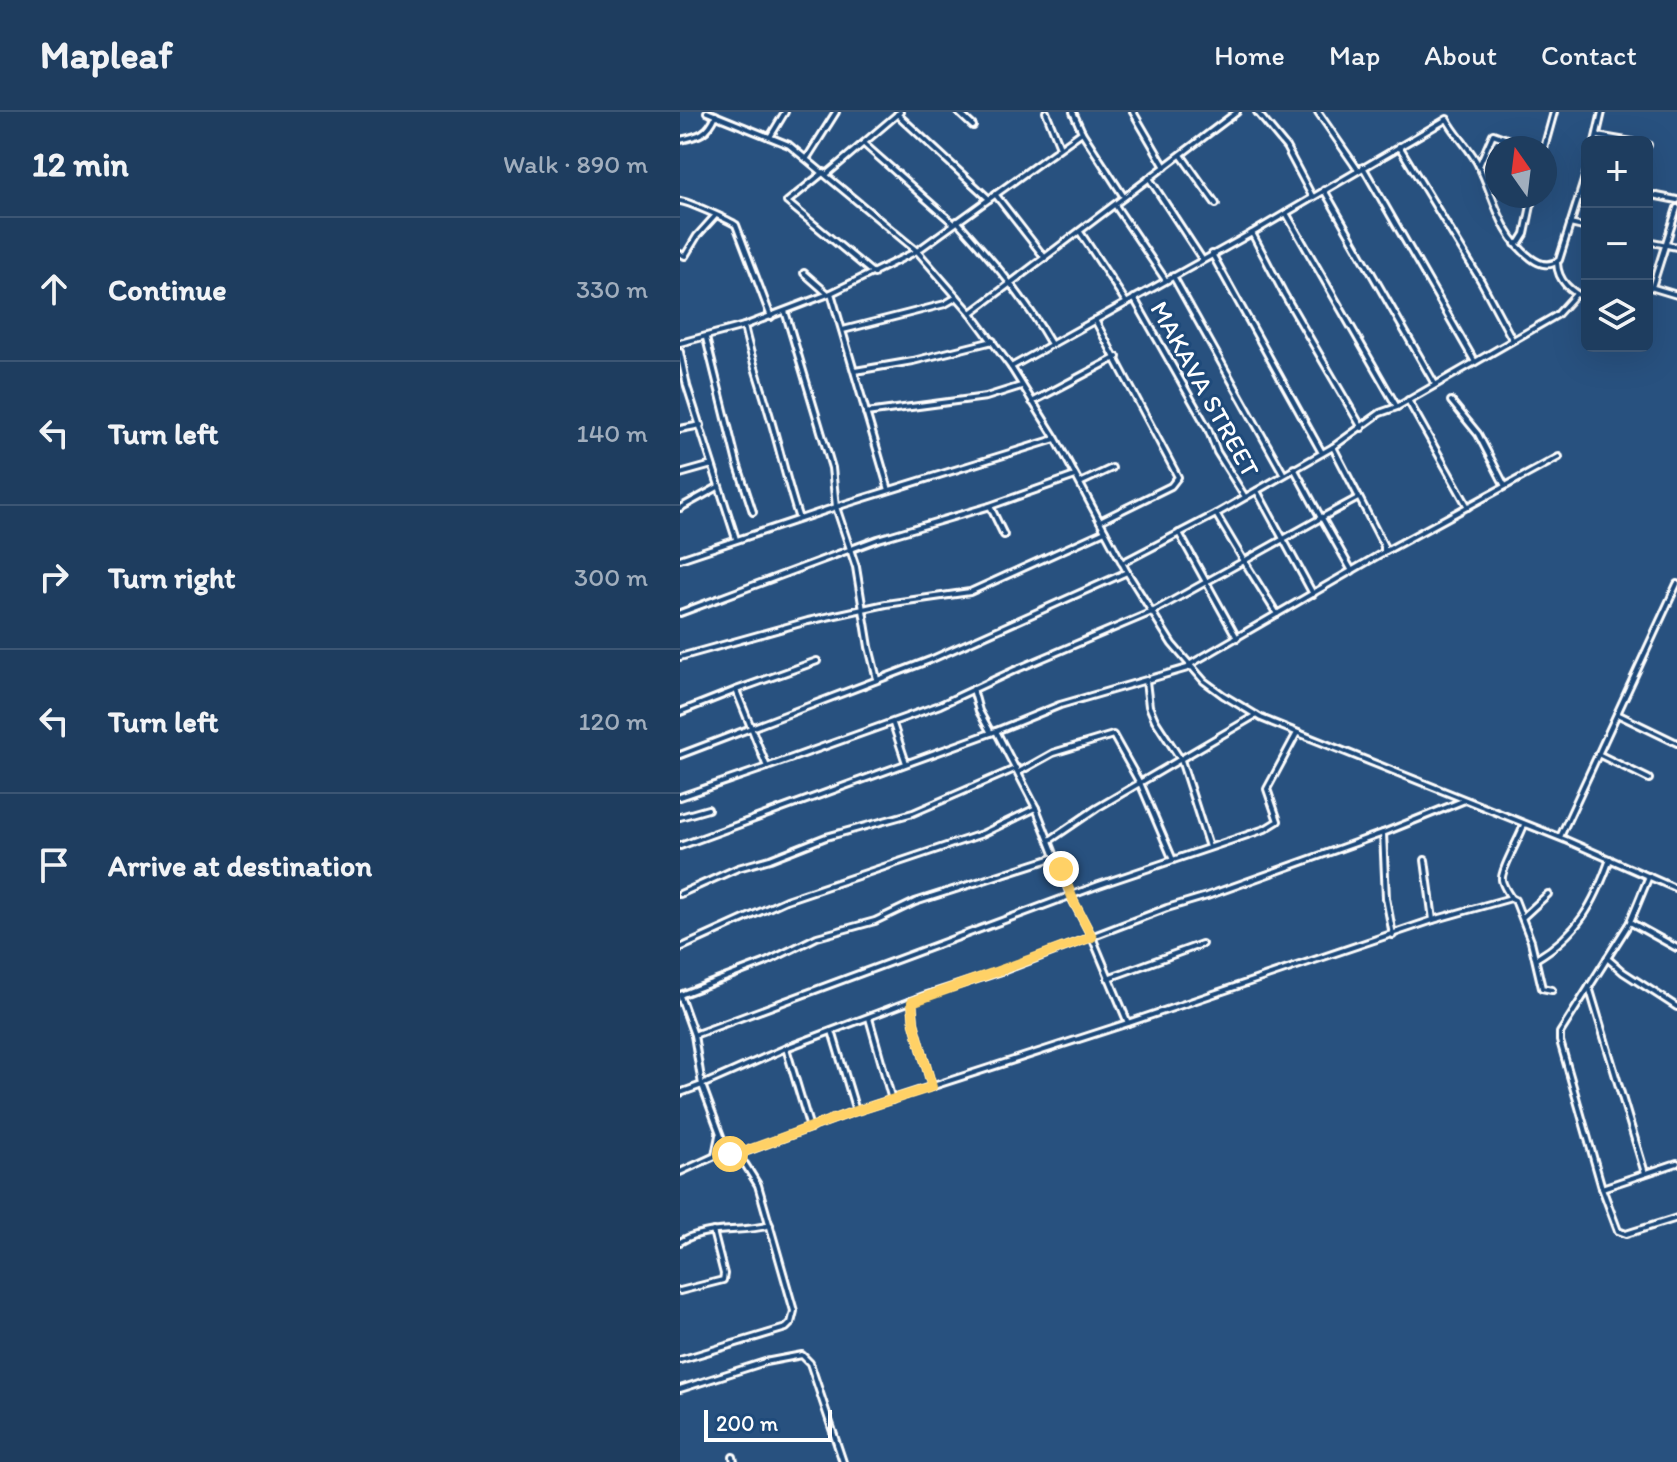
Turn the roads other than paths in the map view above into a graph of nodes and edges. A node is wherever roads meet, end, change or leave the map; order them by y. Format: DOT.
graph roads {
  1 [pos="707,112"];
  2 [pos="785,112"];
  3 [pos="836,112"];
  4 [pos="958,112"];
  5 [pos="1046,112"];
  6 [pos="1133,112"];
  7 [pos="1237,112"];
  8 [pos="1257,112"];
  9 [pos="1318,112"];
  10 [pos="1440,112"];
  11 [pos="1554,112"];
  12 [pos="1602,112"];
  13 [pos="898,113"];
  14 [pos="1075,113"];
  15 [pos="716,115"];
  16 [pos="1447,119"];
  17 [pos="973,126"];
  18 [pos="1082,132"];
  19 [pos="1547,136"];
  20 [pos="1597,136"];
  21 [pos="770,137"];
  22 [pos="680,140"];
  23 [pos="864,144"];
  24 [pos="1399,146"];
  25 [pos="1060,148"];
  26 [pos="1485,152"];
  27 [pos="1181,155"];
  28 [pos="807,158"];
  29 [pos="1479,166"];
  30 [pos="1165,167"];
  31 [pos="1360,168"];
  32 [pos="826,173"];
  33 [pos="1149,178"];
  34 [pos="1324,190"];
  35 [pos="995,194"];
  36 [pos="1581,194"];
  37 [pos="1653,195"];
  38 [pos="1312,196"];
  39 [pos="1124,197"];
  40 [pos="989,199"];
  41 [pos="1677,200"];
  42 [pos="680,201"];
  43 [pos="1216,204"];
  44 [pos="1115,205"];
  45 [pos="1530,208"];
  46 [pos="1677,208"];
  47 [pos="1286,213"];
  48 [pos="715,216"];
  49 [pos="955,222"];
  50 [pos="1570,224"];
  51 [pos="1581,227"];
  52 [pos="1080,232"];
  53 [pos="1252,233"];
  54 [pos="1653,242"];
  55 [pos="1514,244"];
  56 [pos="1665,245"];
  57 [pos="1677,247"];
  58 [pos="917,251"];
  59 [pos="680,254"];
  60 [pos="1212,254"];
  61 [pos="1045,258"];
  62 [pos="1202,259"];
  63 [pos="1557,263"];
  64 [pos="804,273"];
  65 [pos="874,274"];
  66 [pos="1173,276"];
  67 [pos="1166,280"];
  68 [pos="1652,280"];
  69 [pos="1011,284"];
  70 [pos="1653,287"];
  71 [pos="829,294"];
  72 [pos="1576,294"];
  73 [pos="1677,295"];
  74 [pos="957,297"];
  75 [pos="1581,297"];
  76 [pos="1134,298"];
  77 [pos="1126,302"];
  78 [pos="785,311"];
  79 [pos="971,313"];
  80 [pos="771,317"];
  81 [pos="1095,320"];
  82 [pos="744,326"];
  83 [pos="843,330"];
  84 [pos="706,338"];
  85 [pos="1512,339"];
  86 [pos="993,341"];
  87 [pos="680,343"];
  88 [pos="1051,344"];
  89 [pos="680,352"];
  90 [pos="1117,357"];
  91 [pos="1475,362"];
  92 [pos="1011,367"];
  93 [pos="855,371"];
  94 [pos="1435,384"];
  95 [pos="1022,386"];
  96 [pos="1408,400"];
  97 [pos="1451,401"];
  98 [pos="1032,402"];
  99 [pos="1397,407"];
  100 [pos="866,413"];
  101 [pos="701,425"];
  102 [pos="1362,428"];
  103 [pos="680,429"];
  104 [pos="1056,439"];
  105 [pos="1333,447"];
  106 [pos="1322,452"];
  107 [pos="1559,457"];
  108 [pos="712,465"];
  109 [pos="1112,468"];
  110 [pos="1294,468"];
  111 [pos="680,474"];
  112 [pos="1283,474"];
  113 [pos="1075,476"];
  114 [pos="1080,483"];
  115 [pos="1505,486"];
  116 [pos="718,487"];
  117 [pos="889,490"];
  118 [pos="1256,490"];
  119 [pos="1245,497"];
  120 [pos="1358,498"];
  121 [pos="990,506"];
  122 [pos="836,507"];
  123 [pos="1468,507"];
  124 [pos="680,508"];
  125 [pos="753,512"];
  126 [pos="1216,514"];
  127 [pos="1322,518"];
  128 [pos="799,519"];
  129 [pos="1100,521"];
  130 [pos="1106,531"];
  131 [pos="1179,533"];
  132 [pos="1004,535"];
  133 [pos="736,539"];
  134 [pos="1283,540"];
  135 [pos="850,551"];
  136 [pos="1384,552"];
  137 [pos="680,559"];
  138 [pos="1244,561"];
  139 [pos="1122,563"];
  140 [pos="1352,571"];
  141 [pos="1127,572"];
  142 [pos="1206,582"];
  143 [pos="1677,584"];
  144 [pos="1313,594"];
  145 [pos="864,610"];
  146 [pos="1152,612"];
  147 [pos="680,613"];
  148 [pos="1277,614"];
  149 [pos="1237,638"];
  150 [pos="680,657"];
  151 [pos="817,661"];
  152 [pos="1190,666"];
  153 [pos="877,679"];
  154 [pos="1146,681"];
  155 [pos="973,689"];
  156 [pos="736,690"];
  157 [pos="680,712"];
  158 [pos="1617,714"];
  159 [pos="1257,715"];
  160 [pos="893,724"];
  161 [pos="751,729"];
  162 [pos="993,732"];
  163 [pos="1297,733"];
  164 [pos="1677,743"];
  165 [pos="1598,754"];
  166 [pos="680,755"];
  167 [pos="1181,760"];
  168 [pos="906,763"];
  169 [pos="767,767"];
  170 [pos="1018,770"];
  171 [pos="1649,779"];
  172 [pos="1141,785"];
  173 [pos="680,797"];
  174 [pos="1465,800"];
  175 [pos="1036,808"];
  176 [pos="708,809"];
  177 [pos="680,817"];
  178 [pos="1525,824"];
  179 [pos="1383,833"];
  180 [pos="1560,837"];
  181 [pos="1050,840"];
  182 [pos="680,846"];
  183 [pos="1209,847"];
  184 [pos="1056,857"];
  185 [pos="1610,859"];
  186 [pos="1173,860"];
  187 [pos="1425,860"];
  188 [pos="1649,876"];
  189 [pos="1677,881"];
  190 [pos="1675,888"];
  191 [pos="680,894"];
  192 [pos="1548,894"];
  193 [pos="1071,897"];
  194 [pos="1511,898"];
  195 [pos="1523,917"];
  196 [pos="1433,920"];
  197 [pos="1630,922"];
  198 [pos="1393,935"];
  199 [pos="1092,937"];
  200 [pos="1202,944"];
  201 [pos="680,948"];
  202 [pos="1677,948"];
  203 [pos="1607,958"];
  204 [pos="1536,959"];
  205 [pos="1108,978"];
  206 [pos="1589,987"];
  207 [pos="1552,990"];
  208 [pos="680,996"];
  209 [pos="912,1002"];
  210 [pos="1677,1007"];
  211 [pos="869,1018"];
  212 [pos="1128,1023"];
  213 [pos="832,1031"];
  214 [pos="694,1035"];
  215 [pos="786,1048"];
  216 [pos="702,1085"];
  217 [pos="932,1087"];
  218 [pos="680,1093"];
  219 [pos="892,1100"];
  220 [pos="856,1111"];
  221 [pos="810,1128"];
  222 [pos="719,1135"];
  223 [pos="733,1155"];
  224 [pos="715,1156"];
  225 [pos="1677,1163"];
  226 [pos="680,1172"];
  227 [pos="1645,1173"];
  228 [pos="1602,1188"];
  229 [pos="1677,1218"];
  230 [pos="770,1225"];
  231 [pos="713,1231"];
  232 [pos="680,1242"];
  233 [pos="680,1291"];
  234 [pos="680,1360"];
  235 [pos="680,1389"];
  236 [pos="843,1462"];
  1 -- 15 [label="street"];
  2 -- 21 [label="street"];
  3 -- 28 [label="street"];
  4 -- 17 [label="street"];
  5 -- 25 [label="street"];
  6 -- 30 [label="street"];
  7 -- 27 [label="street"];
  8 -- 38 [label="street"];
  9 -- 31 [label="street"];
  10 -- 16 [label="street"];
  11 -- 19 [label="street"];
  12 -- 20 [label="street"];
  13 -- 23 [label="street"];
  13 -- 40 [label="street"];
  14 -- 18 [label="street"];
  15 -- 21 [label="street"];
  15 -- 22 [label="street"];
  16 -- 24 [label="street"];
  16 -- 29 [label="street"];
  18 -- 25 [label="street"];
  18 -- 39 [label="street"];
  21 -- 28 [label="street"];
  23 -- 32 [label="street"];
  23 -- 49 [label="street"];
  24 -- 31 [label="street"];
  24 -- 85 [label="street"];
  25 -- 35 [label="street"];
  26 -- 29 [label="street"];
  27 -- 30 [label="street"];
  27 -- 43 [label="street"];
  28 -- 32 [label="street"];
  29 -- 55 [label="street"];
  30 -- 33 [label="street"];
  31 -- 34 [label="street"];
  31 -- 91 [label="street"];
  32 -- 58 [label="street"];
  32 -- 65 [label="street"];
  33 -- 39 [label="street"];
  33 -- 62 [label="street"];
  34 -- 38 [label="street"];
  34 -- 94 [label="street"];
  35 -- 40 [label="street"];
  35 -- 61 [label="street"];
  36 -- 50 [label="street"];
  37 -- 41 [label="street"];
  38 -- 47 [label="street"];
  39 -- 44 [label="street"];
  40 -- 49 [label="street"];
  42 -- 48 [label="street"];
  44 -- 52 [label="street"];
  44 -- 67 [label="street"];
  45 -- 55 [label="street"];
  46 -- 56 [label="street"];
  47 -- 53 [label="street"];
  47 -- 99 [label="street"];
  48 -- 59 [label="street"];
  48 -- 80 [label="street"];
  49 -- 58 [label="street"];
  49 -- 69 [label="street"];
  50 -- 51 [label="street"];
  50 -- 63 [label="street"];
  52 -- 61 [label="street"];
  52 -- 77 [label="street"];
  53 -- 60 [label="street"];
  53 -- 102 [label="street"];
  54 -- 56 [label="street"];
  55 -- 63 [label="street"];
  56 -- 57 [label="street"];
  56 -- 68 [label="street"];
  58 -- 65 [label="street"];
  58 -- 74 [label="street"];
  60 -- 62 [label="street"];
  60 -- 106 [label="street"];
  61 -- 69 [label="street"];
  62 -- 66 [label="street"];
  63 -- 72 [label="street"];
  64 -- 71 [label="street"];
  65 -- 71 [label="street"];
  66 -- 67 [label="street"];
  66 -- 112 [label="street"];
  67 -- 76 [label="street"];
  69 -- 79 [label="street"];
  69 -- 88 [label="street"];
  70 -- 73 [label="street"];
  71 -- 78 [label="street"];
  71 -- 83 [label="street"];
  72 -- 75 [label="street"];
  72 -- 85 [label="street"];
  74 -- 79 [label="street"];
  74 -- 83 [label="street"];
  76 -- 77 [label="street"];
  76 -- 119 [label="street, MAKAVA STREET"];
  77 -- 81 [label="street"];
  78 -- 80 [label="street"];
  78 -- 122 [label="street"];
  79 -- 86 [label="street"];
  80 -- 82 [label="street"];
  81 -- 88 [label="street"];
  81 -- 90 [label="street"];
  82 -- 84 [label="street"];
  82 -- 128 [label="street"];
  83 -- 93 [label="street"];
  84 -- 87 [label="street"];
  84 -- 125 [label="street"];
  85 -- 91 [label="street"];
  86 -- 92 [label="street"];
  86 -- 93 [label="street"];
  88 -- 92 [label="street"];
  89 -- 101 [label="street"];
  90 -- 98 [label="street"];
  90 -- 129 [label="street"];
  91 -- 94 [label="street"];
  92 -- 95 [label="street"];
  93 -- 100 [label="street"];
  94 -- 96 [label="street"];
  95 -- 98 [label="street"];
  95 -- 100 [label="street"];
  96 -- 99 [label="street"];
  96 -- 123 [label="street"];
  97 -- 115 [label="street"];
  98 -- 104 [label="street"];
  99 -- 102 [label="street"];
  100 -- 117 [label="street"];
  101 -- 103 [label="street"];
  101 -- 108 [label="street"];
  102 -- 105 [label="street"];
  104 -- 113 [label="street"];
  104 -- 117 [label="street"];
  105 -- 106 [label="street"];
  105 -- 120 [label="street"];
  106 -- 110 [label="street"];
  107 -- 115 [label="street"];
  108 -- 111 [label="street"];
  108 -- 116 [label="street"];
  109 -- 114 [label="street"];
  110 -- 112 [label="street"];
  110 -- 127 [label="street"];
  112 -- 118 [label="street"];
  113 -- 114 [label="street"];
  113 -- 121 [label="street"];
  114 -- 129 [label="street"];
  115 -- 123 [label="street"];
  116 -- 124 [label="street"];
  116 -- 133 [label="street"];
  117 -- 122 [label="street"];
  118 -- 119 [label="street"];
  118 -- 134 [label="street"];
  119 -- 126 [label="street"];
  120 -- 127 [label="street"];
  120 -- 136 [label="street"];
  121 -- 132 [label="street"];
  121 -- 135 [label="street"];
  122 -- 128 [label="street"];
  122 -- 135 [label="street"];
  123 -- 136 [label="street"];
  126 -- 131 [label="street"];
  126 -- 138 [label="street"];
  127 -- 134 [label="street"];
  127 -- 140 [label="street"];
  128 -- 133 [label="street"];
  129 -- 130 [label="street"];
  130 -- 139 [label="street"];
  130 -- 145 [label="street"];
  131 -- 139 [label="street"];
  131 -- 142 [label="street"];
  133 -- 137 [label="street"];
  134 -- 138 [label="street"];
  134 -- 144 [label="street"];
  135 -- 145 [label="street"];
  135 -- 147 [label="street"];
  136 -- 140 [label="street"];
  138 -- 142 [label="street"];
  138 -- 148 [label="street"];
  139 -- 141 [label="street"];
  140 -- 144 [label="street"];
  141 -- 146 [label="street"];
  141 -- 153 [label="street"];
  142 -- 146 [label="street"];
  142 -- 149 [label="street"];
  143 -- 158 [label="street"];
  144 -- 148 [label="street"];
  145 -- 150 [label="street"];
  145 -- 153 [label="street"];
  146 -- 152 [label="street"];
  146 -- 155 [label="street"];
  148 -- 149 [label="street"];
  149 -- 152 [label="street"];
  151 -- 156 [label="street"];
  152 -- 154 [label="street"];
  152 -- 159 [label="street"];
  153 -- 161 [label="street"];
  154 -- 162 [label="street"];
  154 -- 167 [label="street"];
  155 -- 160 [label="street"];
  155 -- 162 [label="street"];
  156 -- 157 [label="street"];
  156 -- 161 [label="street"];
  158 -- 164 [label="street"];
  158 -- 165 [label="street"];
  159 -- 163 [label="street"];
  159 -- 167 [label="street"];
  160 -- 168 [label="street"];
  160 -- 169 [label="street"];
  161 -- 166 [label="street"];
  161 -- 169 [label="street"];
  162 -- 168 [label="street"];
  162 -- 170 [label="street"];
  163 -- 174 [label="street"];
  163 -- 183 [label="street"];
  165 -- 171 [label="street"];
  165 -- 180 [label="street"];
  167 -- 172 [label="street"];
  167 -- 183 [label="street"];
  168 -- 182 [label="street"];
  169 -- 173 [label="street"];
  170 -- 172 [label="street"];
  170 -- 175 [label="street"];
  170 -- 191 [label="street"];
  172 -- 181 [label="street"];
  172 -- 186 [label="street"];
  174 -- 178 [label="street"];
  174 -- 179 [label="street"];
  175 -- 181 [label="street"];
  175 -- 201 [label="street"];
  176 -- 177 [label="street"];
  178 -- 180 [label="street"];
  178 -- 194 [label="street"];
  179 -- 198 [label="street"];
  179 -- 199 [label="street"];
  180 -- 185 [label="street"];
  181 -- 184 [label="street"];
  183 -- 186 [label="street"];
  184 -- 193 [label="street"];
  184 -- 208 [label="street"];
  185 -- 188 [label="street"];
  185 -- 204 [label="street"];
  186 -- 193 [label="street"];
  187 -- 196 [label="street"];
  188 -- 190 [label="street"];
  188 -- 197 [label="street"];
  189 -- 190 [label="street"];
  192 -- 195 [label="street"];
  193 -- 199 [label="street"];
  193 -- 214 [label="street"];
  194 -- 195 [label="street"];
  194 -- 196 [label="street"];
  195 -- 204 [label="street"];
  196 -- 198 [label="street"];
  197 -- 202 [label="street"];
  197 -- 203 [label="street"];
  198 -- 212 [label="street"];
  199 -- 205 [label="street"];
  199 -- 209 [label="street"];
  200 -- 205 [label="street"];
  203 -- 206 [label="street"];
  203 -- 210 [label="street"];
  204 -- 207 [label="street"];
  205 -- 212 [label="street"];
  206 -- 227 [label="street"];
  206 -- 228 [label="street"];
  208 -- 214 [label="street"];
  209 -- 211 [label="street"];
  209 -- 217 [label="street"];
  211 -- 213 [label="street"];
  211 -- 219 [label="street"];
  212 -- 217 [label="street"];
  213 -- 215 [label="street"];
  213 -- 220 [label="street"];
  214 -- 216 [label="street"];
  215 -- 216 [label="street"];
  215 -- 221 [label="street"];
  216 -- 218 [label="street"];
  216 -- 222 [label="street"];
  217 -- 219 [label="street"];
  219 -- 220 [label="street"];
  220 -- 221 [label="street"];
  221 -- 223 [label="street"];
  222 -- 223 [label="street"];
  222 -- 224 [label="street"];
  223 -- 224 [label="street"];
  223 -- 230 [label="street"];
  224 -- 226 [label="street"];
  225 -- 227 [label="street"];
  227 -- 228 [label="street"];
  228 -- 229 [label="street"];
  230 -- 231 [label="street"];
  230 -- 234 [label="street"];
  231 -- 232 [label="street"];
  231 -- 233 [label="street"];
  235 -- 236 [label="street"];
}
